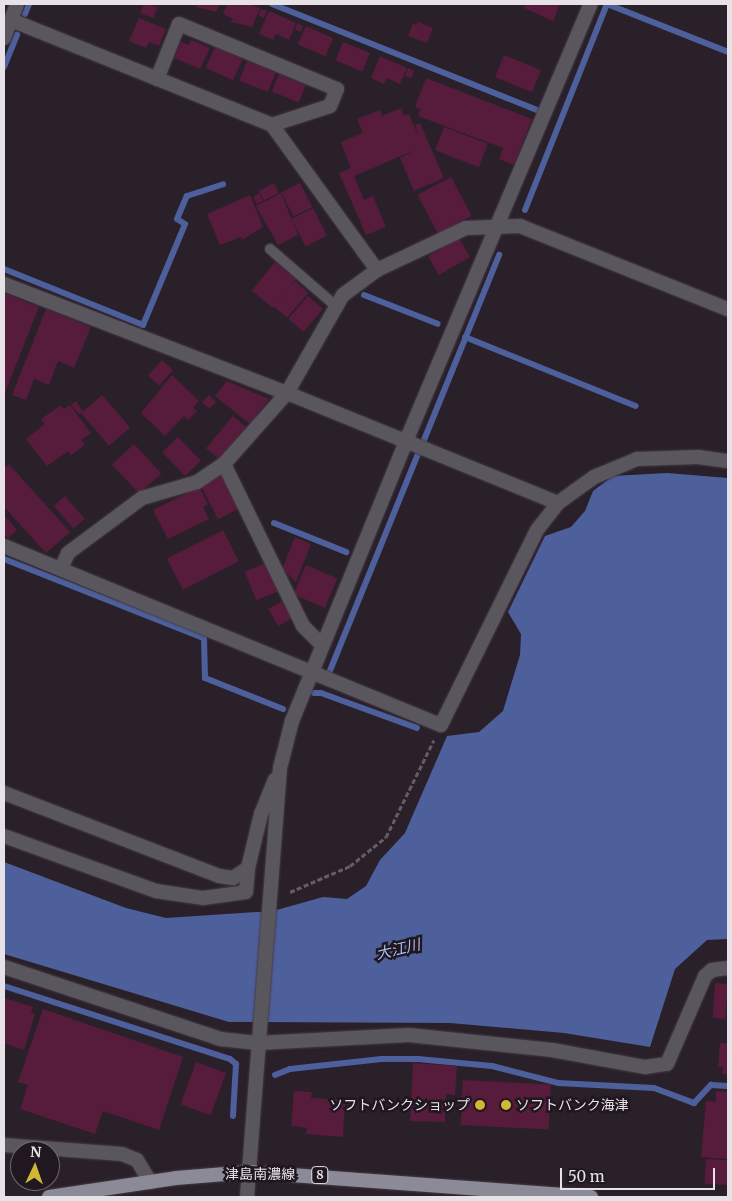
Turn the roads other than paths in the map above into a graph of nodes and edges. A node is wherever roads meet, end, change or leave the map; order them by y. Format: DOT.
graph roads {
  1 [pos="17,4"];
  2 [pos="591,4"];
  3 [pos="11,20"];
  4 [pos="4,38"];
  5 [pos="157,79"];
  6 [pos="272,125"];
  7 [pos="498,227"];
  8 [pos="270,249"];
  9 [pos="377,270"];
  10 [pos="4,284"];
  11 [pos="337,307"];
  12 [pos="728,309"];
  13 [pos="287,393"];
  14 [pos="406,441"];
  15 [pos="728,461"];
  16 [pos="224,464"];
  17 [pos="558,503"];
  18 [pos="4,546"];
  19 [pos="61,569"];
  20 [pos="322,644"];
  21 [pos="311,672"];
  22 [pos="280,768"];
  23 [pos="4,793"];
  24 [pos="4,836"];
  25 [pos="248,868"];
  26 [pos="4,967"];
  27 [pos="728,968"];
  28 [pos="258,1038"];
  29 [pos="4,1145"];
  30 [pos="250,1172"];
  31 [pos="150,1182"];
  32 [pos="49,1197"];
  33 [pos="247,1197"];
  34 [pos="591,1197"];
  1 -- 3 [label="street"];
  2 -- 7 [label="street"];
  3 -- 4 [label="street"];
  3 -- 5 [label="street"];
  5 -- 6 [label="street"];
  5 -- 6 [label="street"];
  6 -- 9 [label="street"];
  7 -- 9 [label="street"];
  7 -- 12 [label="street"];
  7 -- 14 [label="street"];
  8 -- 11 [label="lane"];
  9 -- 11 [label="street"];
  10 -- 13 [label="street"];
  11 -- 13 [label="street"];
  13 -- 14 [label="street"];
  13 -- 16 [label="street"];
  14 -- 17 [label="street"];
  14 -- 20 [label="street"];
  15 -- 17 [label="street"];
  16 -- 19 [label="street"];
  16 -- 20 [label="street"];
  17 -- 21 [label="street"];
  18 -- 19 [label="street"];
  19 -- 21 [label="street"];
  20 -- 21 [label="street"];
  21 -- 22 [label="street"];
  22 -- 25 [label="street"];
  22 -- 28 [label="street"];
  23 -- 25 [label="street"];
  24 -- 25 [label="street"];
  26 -- 28 [label="street"];
  27 -- 28 [label="street"];
  28 -- 30 [label="street"];
  29 -- 31 [label="street"];
  30 -- 31 [label="main road, 津島南濃線 / 8"];
  30 -- 33 [label="street"];
  30 -- 34 [label="main road, 津島南濃線 / 8"];
  31 -- 32 [label="main road, 津島南濃線 / 8"];
}
